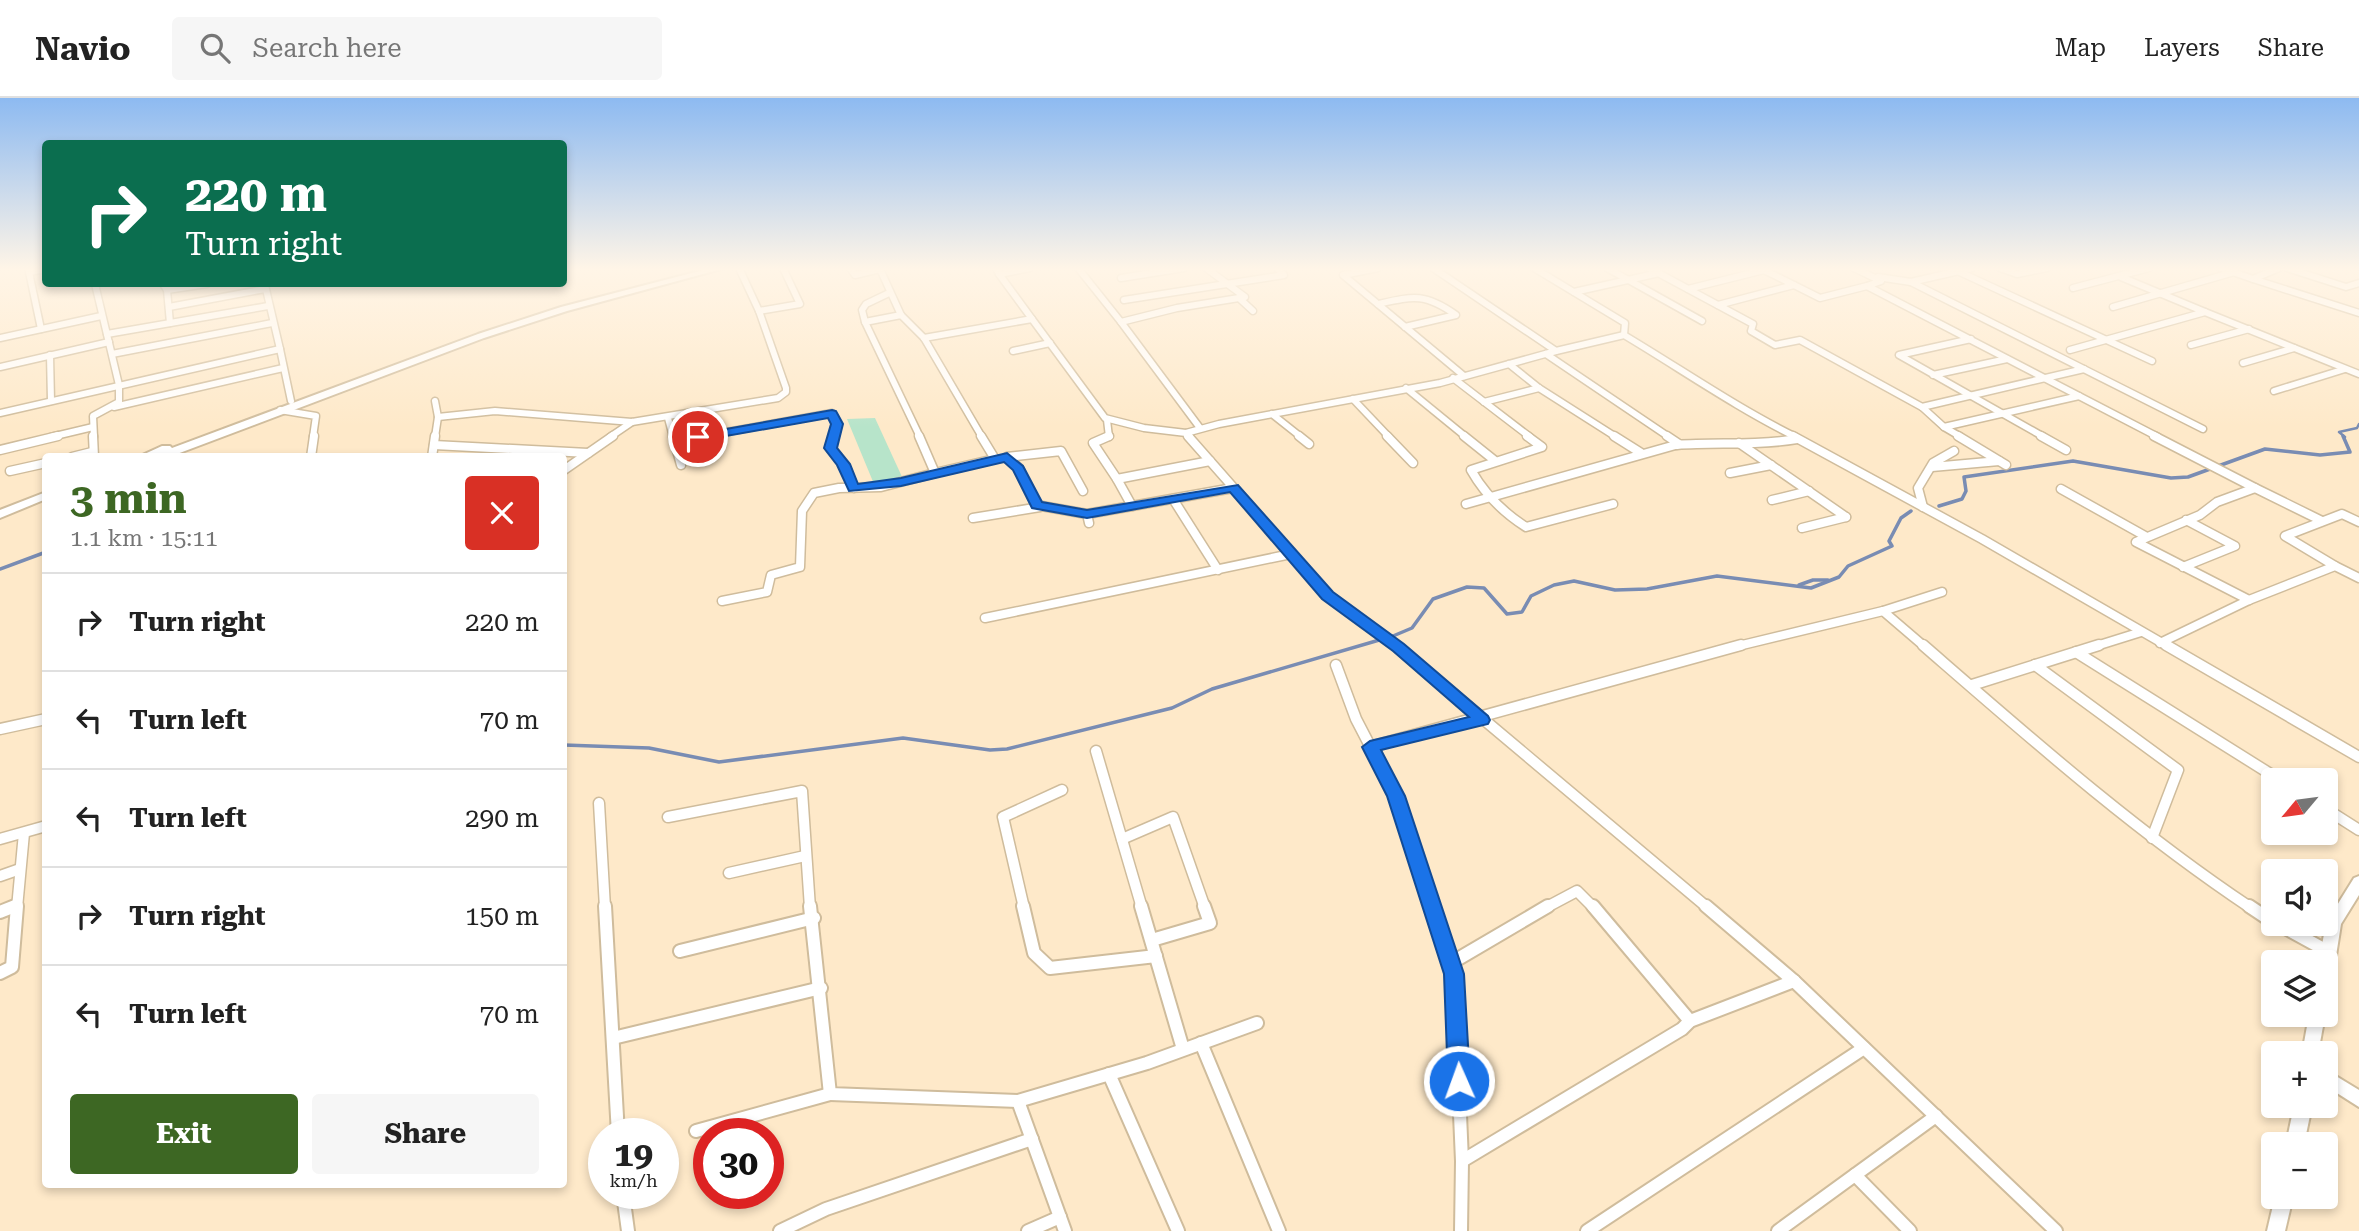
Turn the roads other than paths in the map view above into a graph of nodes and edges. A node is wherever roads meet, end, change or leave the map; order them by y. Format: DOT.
graph roads {
  1 [pos="39,321"];
  2 [pos="79,321"];
  3 [pos="103,321"];
  4 [pos="182,321"];
  5 [pos="512,321"];
  6 [pos="529,321"];
  7 [pos="762,321"];
  8 [pos="870,321"];
  9 [pos="908,321"];
  10 [pos="1021,321"];
  11 [pos="1033,321"];
  12 [pos="1129,321"];
  13 [pos="1398,321"];
  14 [pos="1432,321"];
  15 [pos="1511,321"];
  16 [pos="1622,321"];
  17 [pos="1747,321"];
  18 [pos="1934,321"];
  19 [pos="1988,321"];
  20 [pos="2064,321"];
  21 [pos="2173,321"];
  22 [pos="2227,321"];
  23 [pos="865,322"];
  24 [pos="170,323"];
  25 [pos="272,323"];
  26 [pos="1121,323"];
  27 [pos="1405,327"];
  28 [pos="41,329"];
  29 [pos="2249,330"];
  30 [pos="1624,335"];
  31 [pos="0,338"];
  32 [pos="108,338"];
  33 [pos="924,338"];
  34 [pos="1971,340"];
  35 [pos="2104,340"];
  36 [pos="1050,343"];
  37 [pos="2190,345"];
  38 [pos="2294,348"];
  39 [pos="280,349"];
  40 [pos="2070,350"];
  41 [pos="1013,351"];
  42 [pos="1556,351"];
  43 [pos="112,354"];
  44 [pos="50,355"];
  45 [pos="1546,355"];
  46 [pos="2007,359"];
  47 [pos="2152,361"];
  48 [pos="2243,363"];
  49 [pos="1509,364"];
  50 [pos="0,367"];
  51 [pos="283,368"];
  52 [pos="2084,369"];
  53 [pos="2346,369"];
  54 [pos="1933,374"];
  55 [pos="2359,374"];
  56 [pos="1464,376"];
  57 [pos="1453,378"];
  58 [pos="2048,379"];
  59 [pos="119,385"];
  60 [pos="1406,388"];
  61 [pos="1539,388"];
  62 [pos="2274,391"];
  63 [pos="1970,396"];
  64 [pos="2080,396"];
  65 [pos="1353,399"];
  66 [pos="51,401"];
  67 [pos="291,401"];
  68 [pos="435,401"];
  69 [pos="1485,402"];
  70 [pos="112,407"];
  71 [pos="1922,407"];
  72 [pos="280,410"];
  73 [pos="0,413"];
  74 [pos="1272,414"];
  75 [pos="2001,414"];
  76 [pos="438,417"];
  77 [pos="668,418"];
  78 [pos="1107,420"];
  79 [pos="632,422"];
  80 [pos="93,427"];
  81 [pos="1944,427"];
  82 [pos="1200,428"];
  83 [pos="2203,429"];
  84 [pos="1186,433"];
  85 [pos="1799,439"];
  86 [pos="674,442"];
  87 [pos="1739,443"];
  88 [pos="1309,444"];
  89 [pos="434,445"];
  90 [pos="1677,446"];
  91 [pos="0,450"];
  92 [pos="2066,450"];
  93 [pos="1954,452"];
  94 [pos="93,453"];
  95 [pos="154,453"];
  96 [pos="169,453"];
  97 [pos="311,453"];
  98 [pos="433,453"];
  99 [pos="589,453"];
  100 [pos="1640,453"];
  101 [pos="1007,457"];
  102 [pos="995,459"];
  103 [pos="1494,460"];
  104 [pos="1210,461"];
  105 [pos="1413,463"];
  106 [pos="2003,463"];
  107 [pos="42,464"];
  108 [pos="681,465"];
  109 [pos="1771,465"];
  110 [pos="1932,467"];
  111 [pos="567,468"];
  112 [pos="9,471"];
  113 [pos="935,473"];
  114 [pos="1730,473"];
  115 [pos="1117,479"];
  116 [pos="854,488"];
  117 [pos="1233,488"];
  118 [pos="2255,488"];
  119 [pos="2061,489"];
  120 [pos="1083,491"];
  121 [pos="1809,491"];
  122 [pos="42,497"];
  123 [pos="1492,497"];
  124 [pos="1173,499"];
  125 [pos="1772,500"];
  126 [pos="42,504"];
  127 [pos="1466,504"];
  128 [pos="1614,504"];
  129 [pos="1132,506"];
  130 [pos="1040,507"];
  131 [pos="1923,507"];
  132 [pos="0,514"];
  133 [pos="973,518"];
  134 [pos="0,520"];
  135 [pos="2186,520"];
  136 [pos="2322,521"];
  137 [pos="2359,522"];
  138 [pos="1802,528"];
  139 [pos="2145,536"];
  140 [pos="1291,554"];
  141 [pos="2336,566"];
  142 [pos="2183,567"];
  143 [pos="1218,570"];
  144 [pos="2356,574"];
  145 [pos="1942,592"];
  146 [pos="2249,600"];
  147 [pos="722,601"];
  148 [pos="1883,611"];
  149 [pos="985,618"];
  150 [pos="2141,632"];
  151 [pos="2160,643"];
  152 [pos="2076,652"];
  153 [pos="1336,665"];
  154 [pos="2035,665"];
  155 [pos="1972,685"];
  156 [pos="42,720"];
  157 [pos="1482,720"];
  158 [pos="0,729"];
  159 [pos="1370,747"];
  160 [pos="1096,751"];
  161 [pos="2359,757"];
  162 [pos="2261,768"];
  163 [pos="1062,790"];
  164 [pos="599,803"];
  165 [pos="668,817"];
  166 [pos="2338,817"];
  167 [pos="42,828"];
  168 [pos="2359,830"];
  169 [pos="24,833"];
  170 [pos="2152,838"];
  171 [pos="0,839"];
  172 [pos="1122,839"];
  173 [pos="805,856"];
  174 [pos="20,869"];
  175 [pos="729,873"];
  176 [pos="0,876"];
  177 [pos="2359,882"];
  178 [pos="15,906"];
  179 [pos="0,912"];
  180 [pos="2261,914"];
  181 [pos="814,918"];
  182 [pos="2298,936"];
  183 [pos="1152,940"];
  184 [pos="2324,950"];
  185 [pos="2330,950"];
  186 [pos="680,951"];
  187 [pos="1156,956"];
  188 [pos="1451,963"];
  189 [pos="0,973"];
  190 [pos="1794,981"];
  191 [pos="821,988"];
  192 [pos="1690,1021"];
  193 [pos="1257,1023"];
  194 [pos="613,1038"];
  195 [pos="1201,1043"];
  196 [pos="1864,1048"];
  197 [pos="1184,1049"];
  198 [pos="1109,1074"];
  199 [pos="2338,1085"];
  200 [pos="831,1094"];
  201 [pos="2359,1099"];
  202 [pos="1018,1101"];
  203 [pos="1936,1116"];
  204 [pos="617,1118"];
  205 [pos="743,1118"];
  206 [pos="1032,1139"];
  207 [pos="1462,1161"];
  208 [pos="1855,1175"];
  209 [pos="625,1209"];
  210 [pos="2281,1209"];
  211 [pos="1060,1217"];
  212 [pos="628,1231"];
  213 [pos="780,1231"];
  214 [pos="1028,1231"];
  215 [pos="1065,1231"];
  216 [pos="1178,1231"];
  217 [pos="1279,1231"];
  218 [pos="1461,1231"];
  219 [pos="1587,1231"];
  220 [pos="1778,1231"];
  221 [pos="1910,1231"];
  222 [pos="2056,1231"];
  223 [pos="2276,1231"];
  1 -- 28 [label="street"];
  2 -- 28 [label="street"];
  3 -- 32 [label="street"];
  4 -- 24 [label="street"];
  5 -- 67 [label="highway"];
  6 -- 72 [label="highway"];
  7 -- 77 [label="street"];
  8 -- 23 [label="street"];
  9 -- 33 [label="street"];
  10 -- 33 [label="street"];
  11 -- 36 [label="street"];
  12 -- 26 [label="street"];
  13 -- 27 [label="street"];
  14 -- 27 [label="street"];
  15 -- 42 [label="street"];
  16 -- 30 [label="street"];
  17 -- 71 [label="street"];
  18 -- 34 [label="street"];
  19 -- 52 [label="street"];
  20 -- 35 [label="street"];
  21 -- 35 [label="street"];
  22 -- 29 [label="street"];
  23 -- 113 [label="street"];
  24 -- 32 [label="street"];
  25 -- 39 [label="street"];
  25 -- 43 [label="street"];
  26 -- 82 [label="street"];
  27 -- 56 [label="street"];
  28 -- 31 [label="street"];
  29 -- 37 [label="street"];
  29 -- 38 [label="street"];
  30 -- 42 [label="street"];
  30 -- 85 [label="street"];
  32 -- 43 [label="street"];
  32 -- 44 [label="street"];
  33 -- 102 [label="street"];
  34 -- 46 [label="street"];
  34 -- 54 [label="street"];
  35 -- 40 [label="street"];
  35 -- 47 [label="street"];
  36 -- 41 [label="street"];
  36 -- 78 [label="street"];
  38 -- 48 [label="street"];
  38 -- 53 [label="street"];
  39 -- 51 [label="street"];
  39 -- 59 [label="street"];
  42 -- 45 [label="street"];
  43 -- 59 [label="street"];
  44 -- 50 [label="street"];
  44 -- 66 [label="street"];
  45 -- 49 [label="street"];
  45 -- 90 [label="street"];
  46 -- 54 [label="street"];
  46 -- 58 [label="street"];
  49 -- 56 [label="street"];
  49 -- 61 [label="street"];
  51 -- 67 [label="street"];
  51 -- 70 [label="street"];
  52 -- 58 [label="street"];
  52 -- 83 [label="street"];
  53 -- 55 [label="street"];
  53 -- 62 [label="street"];
  54 -- 63 [label="street"];
  56 -- 57 [label="street"];
  57 -- 60 [label="street"];
  57 -- 69 [label="street"];
  58 -- 63 [label="street"];
  58 -- 64 [label="street"];
  59 -- 66 [label="street"];
  59 -- 70 [label="street"];
  60 -- 65 [label="street"];
  60 -- 103 [label="street"];
  61 -- 69 [label="street"];
  61 -- 100 [label="street"];
  63 -- 71 [label="street"];
  63 -- 75 [label="street"];
  64 -- 75 [label="street"];
  64 -- 118 [label="street"];
  65 -- 74 [label="street"];
  65 -- 105 [label="street"];
  66 -- 73 [label="street"];
  67 -- 95 [label="highway"];
  68 -- 76 [label="street"];
  69 -- 103 [label="street"];
  70 -- 80 [label="street"];
  71 -- 81 [label="street"];
  72 -- 96 [label="highway"];
  72 -- 97 [label="street"];
  74 -- 82 [label="street"];
  74 -- 88 [label="street"];
  75 -- 81 [label="street"];
  75 -- 92 [label="street"];
  76 -- 79 [label="street"];
  76 -- 89 [label="street"];
  77 -- 79 [label="street"];
  77 -- 86 [label="street"];
  78 -- 84 [label="street"];
  78 -- 115 [label="street"];
  79 -- 99 [label="street"];
  80 -- 91 [label="street"];
  80 -- 94 [label="street"];
  81 -- 106 [label="street"];
  82 -- 84 [label="street"];
  84 -- 104 [label="street"];
  85 -- 87 [label="street"];
  85 -- 131 [label="street"];
  86 -- 108 [label="street"];
  86 -- 116 [label="street"];
  87 -- 90 [label="street"];
  87 -- 109 [label="street"];
  89 -- 98 [label="street"];
  89 -- 99 [label="street"];
  90 -- 100 [label="street"];
  93 -- 110 [label="street"];
  99 -- 111 [label="street"];
  100 -- 123 [label="street"];
  101 -- 102 [label="street"];
  101 -- 120 [label="street"];
  101 -- 130 [label="street"];
  102 -- 113 [label="street"];
  103 -- 123 [label="street"];
  104 -- 115 [label="street"];
  104 -- 117 [label="street"];
  106 -- 110 [label="street"];
  107 -- 112 [label="street"];
  109 -- 114 [label="street"];
  109 -- 121 [label="street"];
  110 -- 131 [label="street"];
  113 -- 116 [label="street"];
  115 -- 129 [label="street"];
  116 -- 147 [label="street"];
  117 -- 124 [label="street"];
  117 -- 140 [label="street"];
  118 -- 135 [label="street"];
  118 -- 136 [label="street"];
  119 -- 139 [label="street"];
  121 -- 125 [label="street"];
  121 -- 138 [label="street"];
  122 -- 132 [label="highway"];
  123 -- 127 [label="street"];
  123 -- 128 [label="street"];
  124 -- 129 [label="street"];
  124 -- 143 [label="street"];
  126 -- 134 [label="highway"];
  129 -- 130 [label="street"];
  130 -- 133 [label="street"];
  131 -- 150 [label="street"];
  135 -- 139 [label="street"];
  135 -- 142 [label="street"];
  136 -- 137 [label="street"];
  136 -- 141 [label="street"];
  139 -- 142 [label="street"];
  140 -- 143 [label="street"];
  140 -- 157 [label="street"];
  141 -- 144 [label="street"];
  141 -- 146 [label="street"];
  142 -- 146 [label="street"];
  143 -- 149 [label="street"];
  145 -- 148 [label="street"];
  146 -- 151 [label="street"];
  148 -- 155 [label="street"];
  148 -- 157 [label="street"];
  150 -- 151 [label="street"];
  150 -- 152 [label="street"];
  151 -- 161 [label="street"];
  152 -- 154 [label="street"];
  152 -- 162 [label="street"];
  153 -- 159 [label="street"];
  154 -- 155 [label="street"];
  154 -- 170 [label="street"];
  155 -- 170 [label="street"];
  156 -- 158 [label="street"];
  157 -- 159 [label="street"];
  157 -- 190 [label="street"];
  159 -- 188 [label="street"];
  160 -- 172 [label="street"];
  163 -- 187 [label="street"];
  164 -- 194 [label="street"];
  165 -- 173 [label="street"];
  166 -- 168 [label="street"];
  167 -- 169 [label="street"];
  169 -- 171 [label="street"];
  169 -- 174 [label="street"];
  170 -- 180 [label="street"];
  172 -- 183 [label="street"];
  172 -- 183 [label="street"];
  173 -- 175 [label="street"];
  173 -- 181 [label="street"];
  174 -- 176 [label="street"];
  174 -- 178 [label="street"];
  177 -- 185 [label="main road"];
  178 -- 179 [label="street"];
  178 -- 189 [label="street"];
  181 -- 186 [label="street"];
  181 -- 191 [label="street"];
  182 -- 184 [label="street"];
  183 -- 187 [label="street"];
  187 -- 197 [label="street"];
  188 -- 192 [label="street"];
  188 -- 207 [label="street"];
  190 -- 192 [label="street"];
  190 -- 196 [label="street"];
  191 -- 194 [label="street"];
  191 -- 200 [label="street"];
  192 -- 207 [label="street"];
  193 -- 195 [label="street"];
  194 -- 204 [label="street"];
  195 -- 197 [label="street"];
  195 -- 217 [label="street"];
  196 -- 203 [label="street"];
  196 -- 219 [label="street"];
  197 -- 198 [label="street"];
  198 -- 202 [label="street"];
  198 -- 216 [label="street"];
  199 -- 201 [label="main road"];
  200 -- 202 [label="street"];
  200 -- 205 [label="street"];
  202 -- 206 [label="street"];
  203 -- 208 [label="street"];
  203 -- 222 [label="street"];
  206 -- 211 [label="street"];
  206 -- 213 [label="street"];
  207 -- 218 [label="street"];
  208 -- 220 [label="street"];
  208 -- 221 [label="street"];
  209 -- 212 [label="street"];
  210 -- 223 [label="main road"];
  211 -- 214 [label="street"];
  211 -- 215 [label="street"];
}
